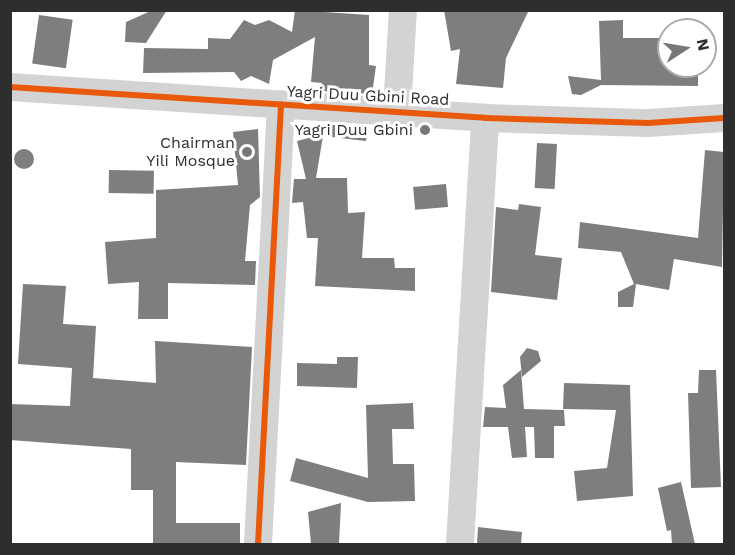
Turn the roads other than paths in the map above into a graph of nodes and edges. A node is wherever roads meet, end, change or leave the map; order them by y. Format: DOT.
graph roads {
  1 [pos="403,10"];
  2 [pos="10,87"];
  3 [pos="281,105"];
  4 [pos="397,110"];
  5 [pos="484,118"];
  6 [pos="724,118"];
  7 [pos="258,544"];
  8 [pos="460,544"];
  1 -- 4 [label="street"];
  2 -- 3 [label="street, Yagri Duu Gbini Road"];
  3 -- 4 [label="street, Yagri Duu Gbini Road"];
  3 -- 7 [label="street"];
  4 -- 5 [label="street, Yagri Duu Gbini Road"];
  5 -- 6 [label="street, Yagri Duu Gbini Road"];
  5 -- 8 [label="street"];
}
